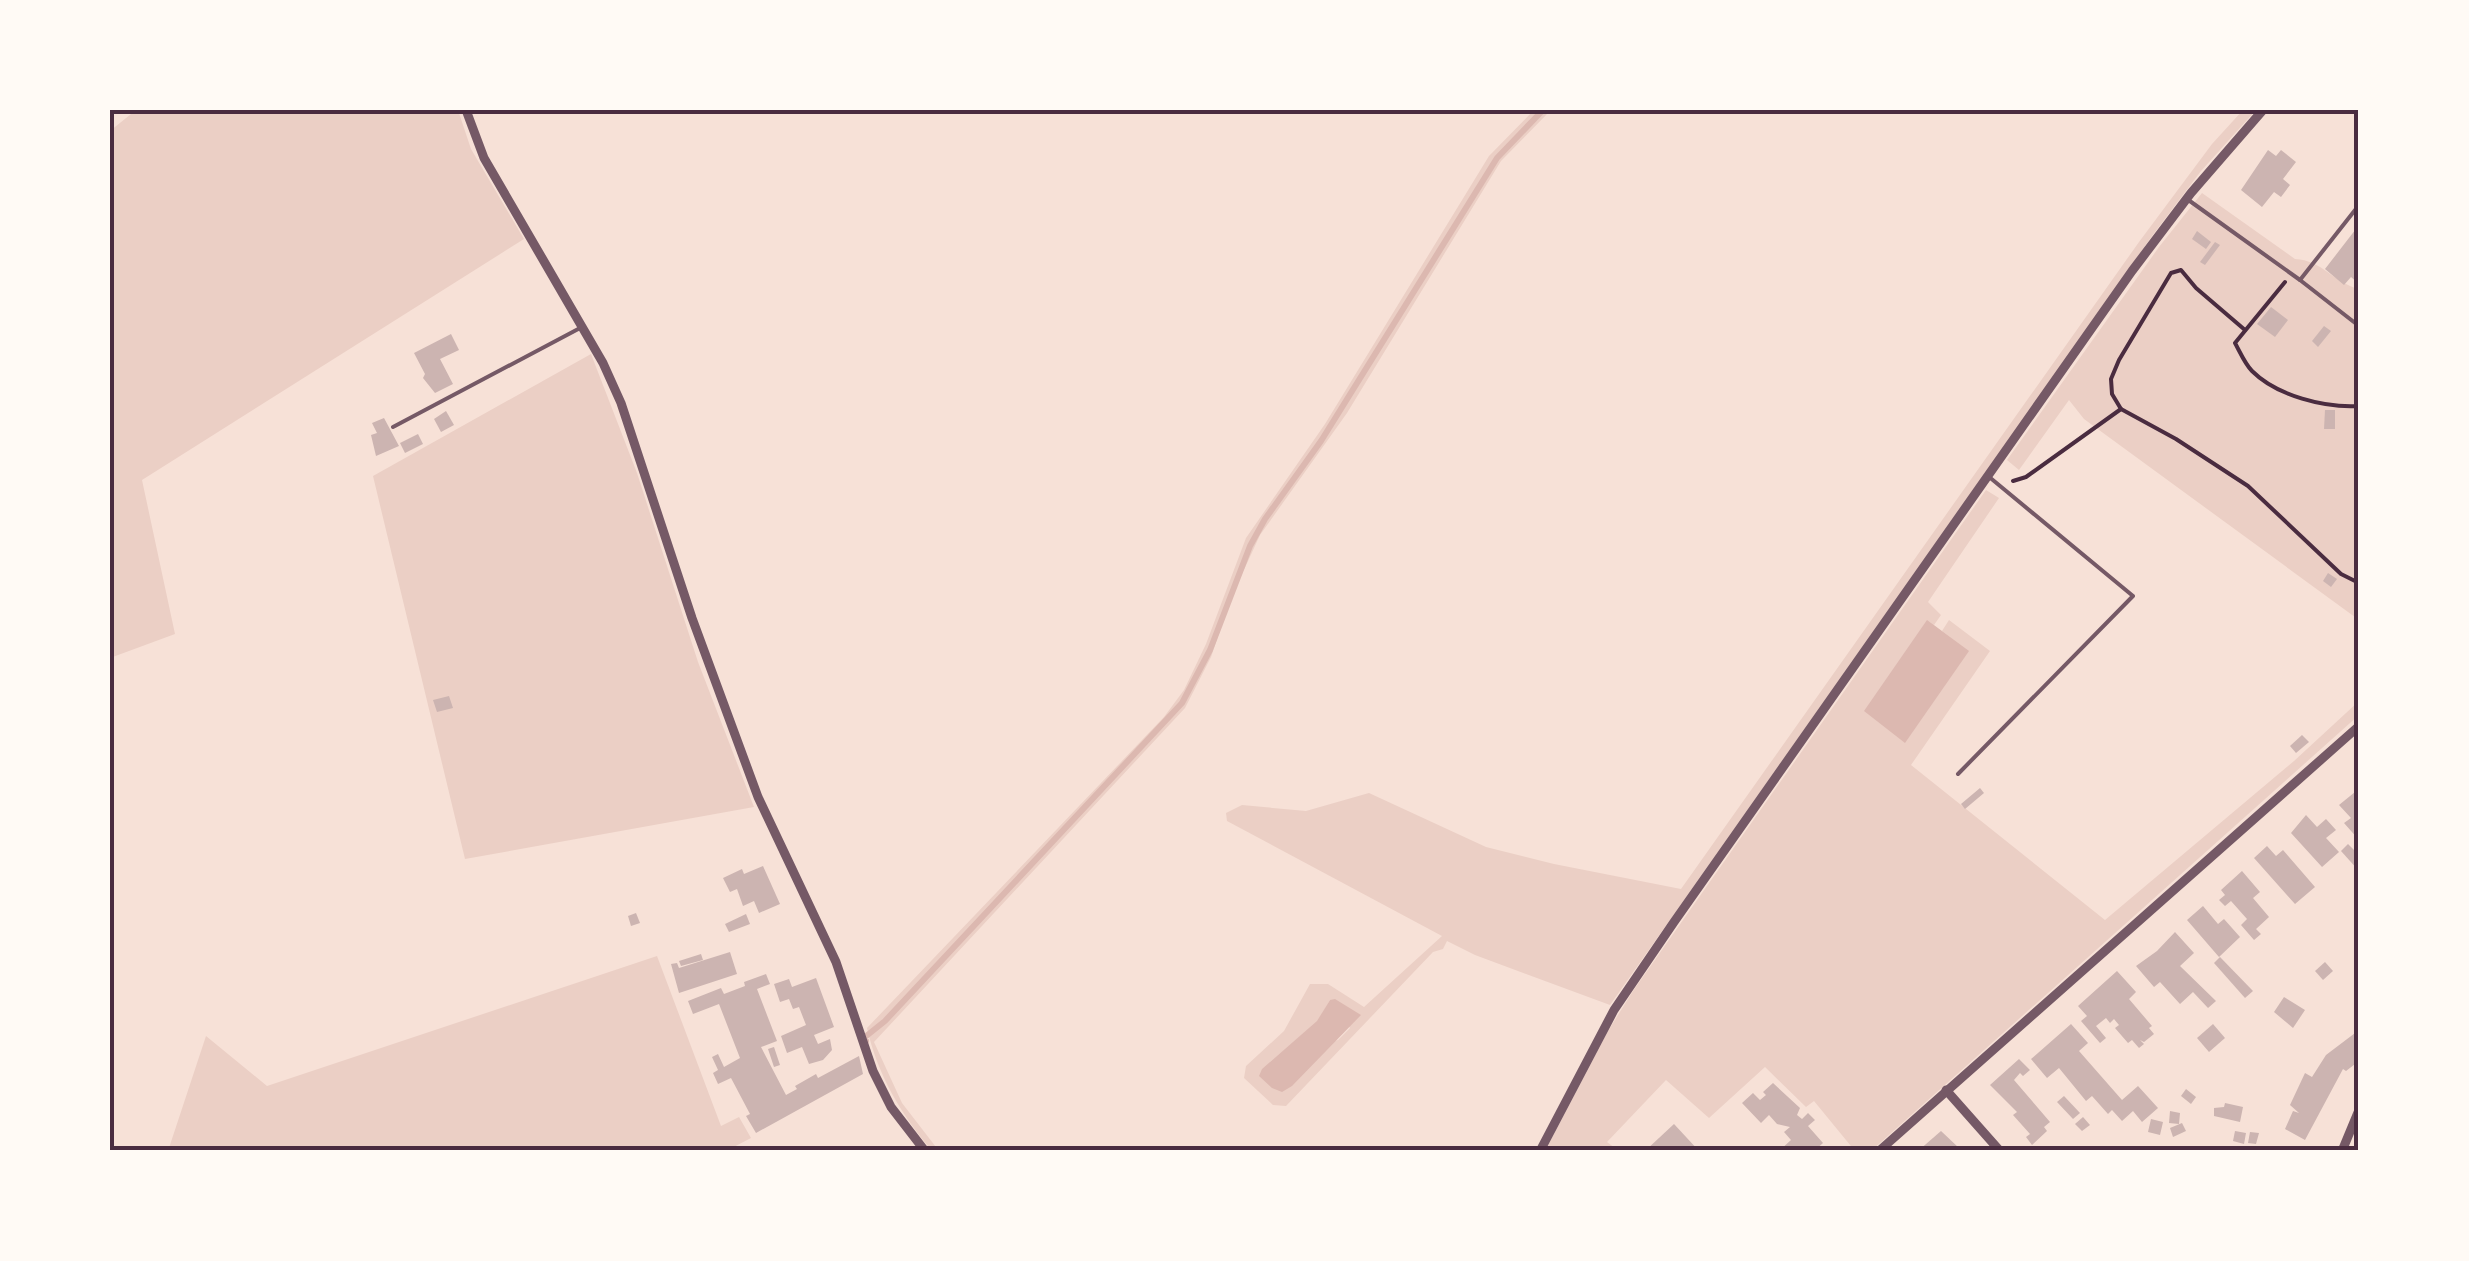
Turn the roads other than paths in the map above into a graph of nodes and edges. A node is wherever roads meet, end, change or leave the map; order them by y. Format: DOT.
graph roads {
  1 [pos="466,110"];
  2 [pos="2263,110"];
  3 [pos="2187,198"];
  4 [pos="2359,205"];
  5 [pos="2300,280"];
  6 [pos="2359,326"];
  7 [pos="582,327"];
  8 [pos="393,427"];
  9 [pos="1988,476"];
  10 [pos="2359,726"];
  11 [pos="1958,774"];
  12 [pos="1946,1090"];
  13 [pos="2359,1110"];
  14 [pos="925,1151"];
  15 [pos="1540,1151"];
  16 [pos="1879,1151"];
  17 [pos="2000,1151"];
  18 [pos="2342,1151"];
  1 -- 7 [label="street"];
  2 -- 3 [label="street"];
  3 -- 5 [label="lane"];
  3 -- 9 [label="street"];
  4 -- 5 [label="lane"];
  5 -- 6 [label="lane"];
  7 -- 8 [label="lane"];
  7 -- 14 [label="street"];
  9 -- 11 [label="lane"];
  9 -- 15 [label="street"];
  10 -- 12 [label="street"];
  12 -- 16 [label="street"];
  12 -- 17 [label="street"];
  13 -- 18 [label="street"];
}
